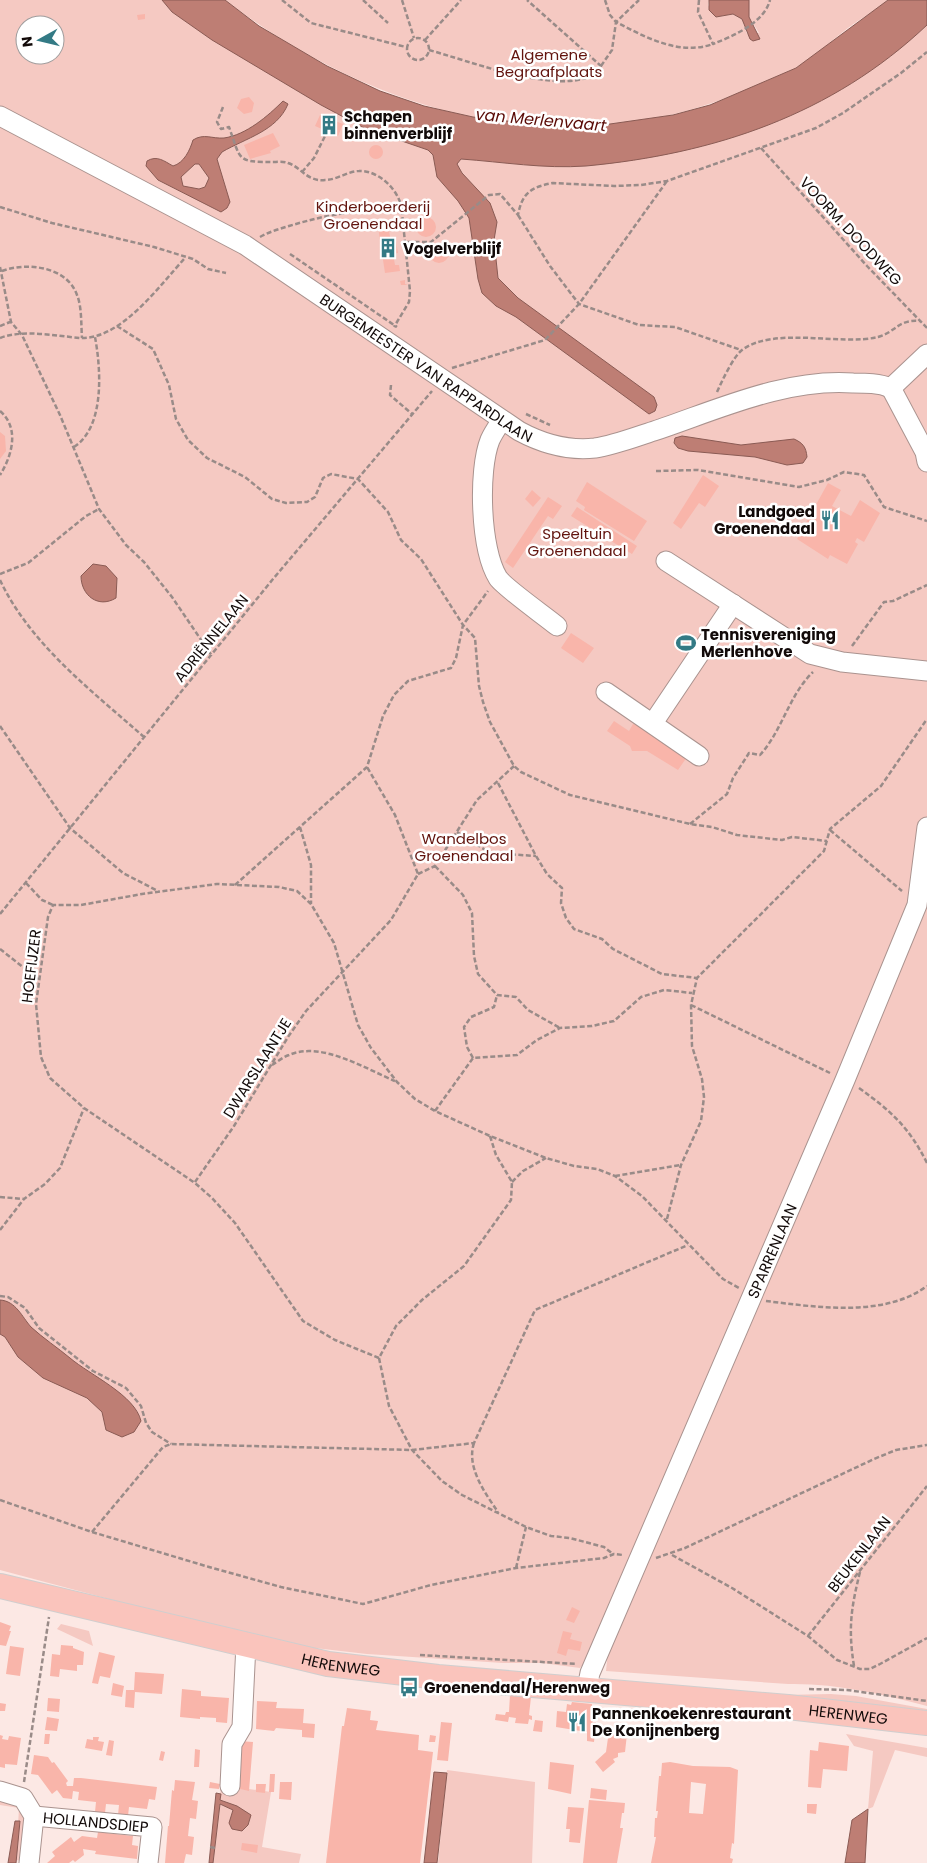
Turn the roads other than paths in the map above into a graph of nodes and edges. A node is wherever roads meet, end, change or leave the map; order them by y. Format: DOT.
graph roads {
  1 [pos="0,116"];
  2 [pos="927,354"];
  3 [pos="891,388"];
  4 [pos="510,415"];
  5 [pos="927,462"];
  6 [pos="666,561"];
  7 [pos="733,604"];
  8 [pos="557,626"];
  9 [pos="927,671"];
  10 [pos="606,692"];
  11 [pos="653,723"];
  12 [pos="699,756"];
  13 [pos="927,827"];
  14 [pos="0,1586"];
  15 [pos="246,1644"];
  16 [pos="590,1677"];
  17 [pos="927,1723"];
  18 [pos="230,1786"];
  19 [pos="0,1791"];
  20 [pos="34,1816"];
  21 [pos="29,1863"];
  22 [pos="148,1863"];
  1 -- 4 [label="street, BURGEMEESTER VAN RAPPARDLAAN"];
  2 -- 3 [label="street"];
  3 -- 4 [label="street, BURGEMEESTER VAN RAPPARDLAAN"];
  3 -- 5 [label="street"];
  4 -- 8 [label="street"];
  6 -- 7 [label="street"];
  7 -- 9 [label="street"];
  7 -- 11 [label="street"];
  10 -- 11 [label="street"];
  11 -- 12 [label="street"];
  13 -- 16 [label="street, SPARRENLAAN"];
  14 -- 15 [label="main road, HERENWEG"];
  15 -- 16 [label="main road, HERENWEG"];
  15 -- 18 [label="street"];
  16 -- 17 [label="main road, HERENWEG"];
  19 -- 20 [label="street"];
  20 -- 21 [label="street"];
  20 -- 22 [label="street, HOLLANDSDIEP"];
}
